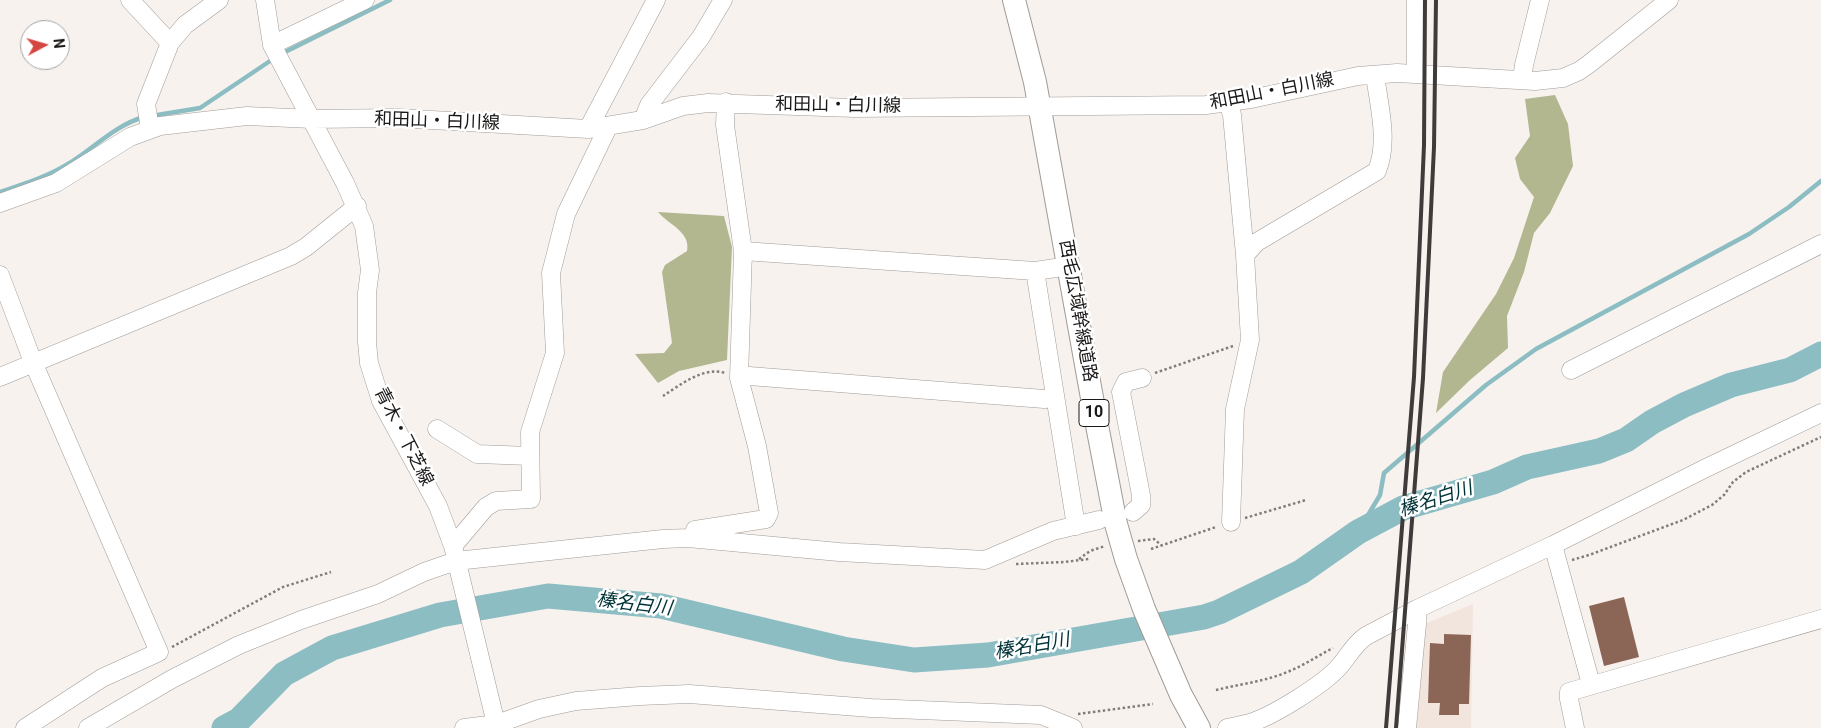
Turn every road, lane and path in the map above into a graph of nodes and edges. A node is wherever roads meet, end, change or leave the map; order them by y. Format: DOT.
graph roads {
  1 [pos="130,0"];
  2 [pos="219,0"];
  3 [pos="265,0"];
  4 [pos="365,0"];
  5 [pos="656,0"];
  6 [pos="723,0"];
  7 [pos="1014,0"];
  8 [pos="1416,0"];
  9 [pos="1540,0"];
  10 [pos="1670,0"];
  11 [pos="170,42"];
  12 [pos="272,45"];
  13 [pos="1416,74"];
  14 [pos="1375,75"];
  15 [pos="1522,80"];
  16 [pos="726,102"];
  17 [pos="1228,102"];
  18 [pos="1039,106"];
  19 [pos="312,120"];
  20 [pos="643,120"];
  21 [pos="608,127"];
  22 [pos="150,128"];
  23 [pos="588,129"];
  24 [pos="0,203"];
  25 [pos="357,206"];
  26 [pos="1821,244"];
  27 [pos="743,251"];
  28 [pos="1245,255"];
  29 [pos="1069,266"];
  30 [pos="1035,271"];
  31 [pos="0,275"];
  32 [pos="1250,340"];
  33 [pos="34,362"];
  34 [pos="1571,370"];
  35 [pos="0,377"];
  36 [pos="739,378"];
  37 [pos="1142,378"];
  38 [pos="663,396"];
  39 [pos="1055,398"];
  40 [pos="1821,413"];
  41 [pos="437,429"];
  42 [pos="1821,438"];
  43 [pos="530,456"];
  44 [pos="1306,500"];
  45 [pos="1133,512"];
  46 [pos="1099,520"];
  47 [pos="1231,522"];
  48 [pos="1076,526"];
  49 [pos="692,538"];
  50 [pos="1162,545"];
  51 [pos="1553,545"];
  52 [pos="1105,546"];
  53 [pos="1151,548"];
  54 [pos="1132,550"];
  55 [pos="1089,559"];
  56 [pos="1078,560"];
  57 [pos="456,561"];
  58 [pos="1012,563"];
  59 [pos="1558,564"];
  60 [pos="331,572"];
  61 [pos="1417,609"];
  62 [pos="1821,619"];
  63 [pos="1359,641"];
  64 [pos="159,652"];
  65 [pos="1591,684"];
  66 [pos="1216,690"];
  67 [pos="1153,704"];
  68 [pos="1048,718"];
  69 [pos="496,720"];
  70 [pos="1275,721"];
  71 [pos="1233,727"];
  72 [pos="25,728"];
  73 [pos="88,728"];
  74 [pos="464,728"];
  75 [pos="1073,728"];
  76 [pos="1199,728"];
  77 [pos="1407,728"];
  78 [pos="1575,728"];
  1 -- 11 [label="street"];
  2 -- 11 [label="street"];
  3 -- 12 [label="street, 青木・下芝線"];
  4 -- 12 [label="street"];
  5 -- 23 [label="street"];
  6 -- 20 [label="street"];
  7 -- 18 [label="main road, 西毛広域幹線道路 / 10"];
  8 -- 13 [label="street"];
  9 -- 15 [label="street"];
  10 -- 15 [label="street, 和田山・白川線"];
  11 -- 22 [label="street"];
  12 -- 19 [label="street, 青木・下芝線"];
  13 -- 14 [label="street, 和田山・白川線"];
  13 -- 15 [label="street, 和田山・白川線"];
  14 -- 17 [label="street, 和田山・白川線"];
  14 -- 28 [label="street"];
  16 -- 18 [label="street, 和田山・白川線"];
  16 -- 20 [label="street, 和田山・白川線"];
  16 -- 27 [label="street"];
  17 -- 18 [label="street, 和田山・白川線"];
  17 -- 28 [label="street"];
  18 -- 29 [label="main road, 西毛広域幹線道路 / 10"];
  19 -- 22 [label="street, 和田山・白川線"];
  19 -- 23 [label="street, 和田山・白川線"];
  19 -- 25 [label="street, 青木・下芝線"];
  20 -- 21 [label="street, 和田山・白川線"];
  21 -- 23 [label="street, 和田山・白川線"];
  21 -- 43 [label="street"];
  22 -- 24 [label="street, 和田山・白川線"];
  25 -- 33 [label="street"];
  25 -- 57 [label="street, 青木・下芝線"];
  26 -- 34 [label="street"];
  27 -- 30 [label="street"];
  27 -- 36 [label="street"];
  28 -- 32 [label="street"];
  29 -- 30 [label="street"];
  29 -- 54 [label="main road, 西毛広域幹線道路 / 10"];
  30 -- 39 [label="street"];
  31 -- 33 [label="street"];
  32 -- 37 [label="path"];
  32 -- 47 [label="street"];
  33 -- 35 [label="street"];
  33 -- 64 [label="street"];
  36 -- 38 [label="path"];
  36 -- 39 [label="street"];
  36 -- 49 [label="street"];
  37 -- 45 [label="street"];
  39 -- 48 [label="street"];
  40 -- 51 [label="street"];
  41 -- 43 [label="street"];
  42 -- 59 [label="path"];
  43 -- 57 [label="street"];
  44 -- 47 [label="path"];
  46 -- 48 [label="street"];
  47 -- 50 [label="path"];
  48 -- 49 [label="street"];
  49 -- 57 [label="street"];
  50 -- 53 [label="path"];
  50 -- 54 [label="path"];
  51 -- 59 [label="street"];
  51 -- 61 [label="street"];
  52 -- 56 [label="path"];
  54 -- 76 [label="main road, 西毛広域幹線道路 / 10"];
  55 -- 56 [label="path"];
  56 -- 58 [label="path"];
  57 -- 69 [label="street, 青木・下芝線"];
  57 -- 73 [label="street"];
  59 -- 65 [label="street"];
  60 -- 64 [label="path"];
  61 -- 63 [label="street"];
  61 -- 77 [label="street"];
  62 -- 65 [label="street"];
  63 -- 66 [label="path"];
  63 -- 70 [label="street"];
  64 -- 72 [label="street"];
  65 -- 78 [label="street"];
  67 -- 68 [label="path"];
  68 -- 69 [label="street"];
  68 -- 75 [label="street"];
  69 -- 74 [label="street"];
  70 -- 71 [label="street"];
}
